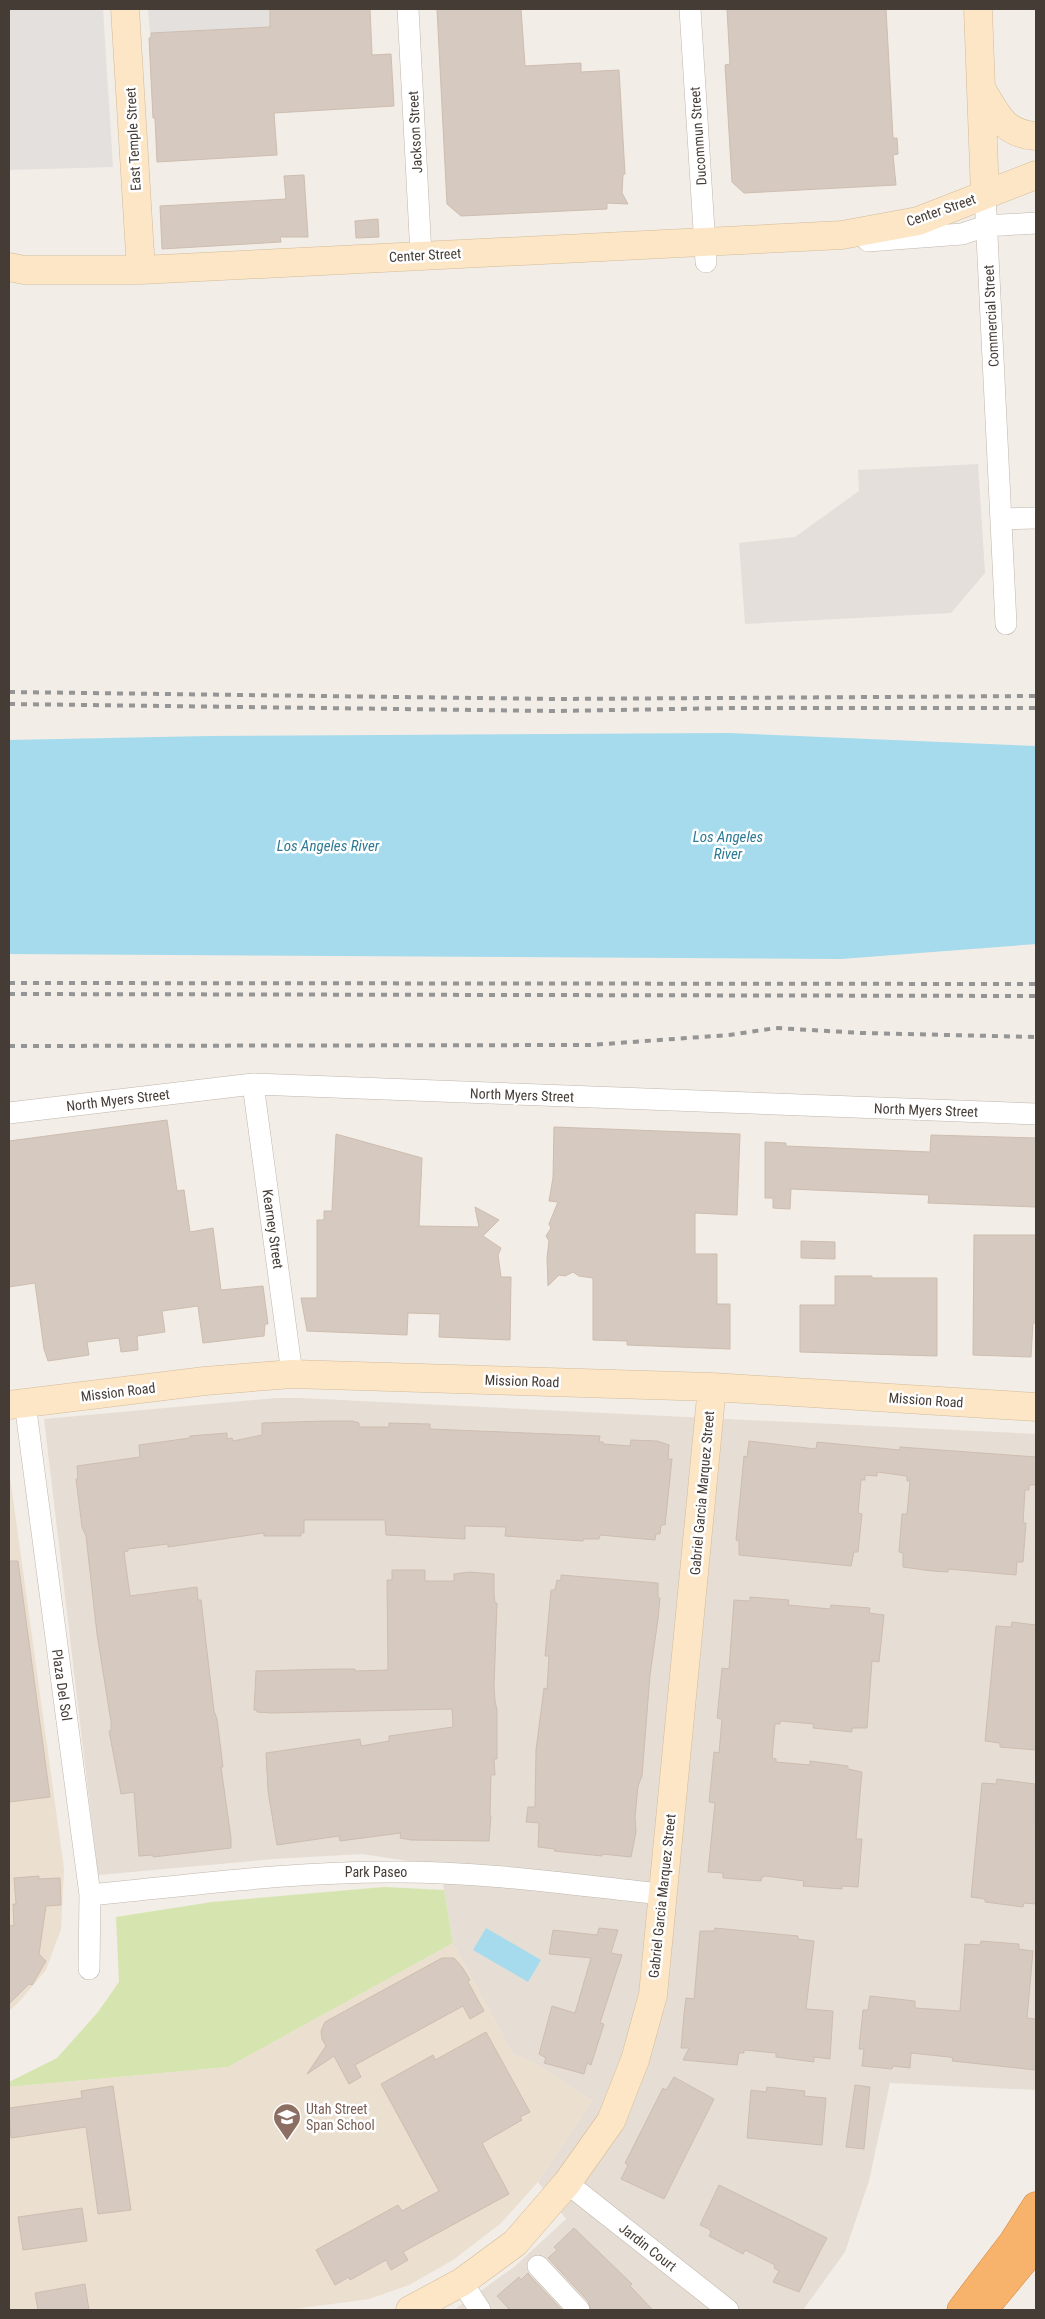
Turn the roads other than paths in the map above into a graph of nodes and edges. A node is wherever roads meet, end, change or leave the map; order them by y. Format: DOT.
graph roads {
  1 [pos="125,9"];
  2 [pos="408,9"];
  3 [pos="690,9"];
  4 [pos="978,9"];
  5 [pos="982,88"];
  6 [pos="1036,136"];
  7 [pos="1036,175"];
  8 [pos="985,195"];
  9 [pos="1036,223"];
  10 [pos="986,226"];
  11 [pos="842,236"];
  12 [pos="705,252"];
  13 [pos="421,255"];
  14 [pos="140,270"];
  15 [pos="14,271"];
  16 [pos="1036,518"];
  17 [pos="1001,519"];
  18 [pos="1006,624"];
  19 [pos="253,1084"];
  20 [pos="9,1113"];
  21 [pos="1036,1114"];
  22 [pos="292,1374"];
  23 [pos="712,1386"];
  24 [pos="17,1404"];
  25 [pos="1036,1407"];
  26 [pos="662,1894"];
  27 [pos="90,1895"];
  28 [pos="89,1969"];
  29 [pos="567,2183"];
  30 [pos="1036,2206"];
  31 [pos="1036,2246"];
  32 [pos="538,2266"];
  33 [pos="462,2282"];
  34 [pos="410,2310"];
  35 [pos="480,2310"];
  36 [pos="579,2310"];
  37 [pos="728,2310"];
  38 [pos="962,2310"];
  39 [pos="983,2310"];
  1 -- 14 [label="street, East Temple Street"];
  2 -- 13 [label="street, Jackson Street"];
  3 -- 12 [label="street, Ducommun Street"];
  4 -- 5 [label="street, Commercial Street"];
  5 -- 6 [label="street"];
  5 -- 8 [label="street, Commercial Street"];
  7 -- 8 [label="street, Center Street"];
  8 -- 10 [label="street, Commercial Street"];
  8 -- 11 [label="street, Center Street"];
  9 -- 10 [label="street, Center Street"];
  10 -- 11 [label="street, Center Street"];
  10 -- 17 [label="street, Commercial Street"];
  11 -- 12 [label="street, Center Street"];
  12 -- 13 [label="street, Center Street"];
  13 -- 14 [label="street, Center Street"];
  14 -- 15 [label="street, Center Street"];
  16 -- 17 [label="street"];
  17 -- 18 [label="street, Commercial Street"];
  19 -- 20 [label="street, North Myers Street"];
  19 -- 21 [label="street, North Myers Street"];
  19 -- 22 [label="street, Kearney Street"];
  22 -- 23 [label="street, Mission Road"];
  22 -- 24 [label="street, Mission Road"];
  23 -- 25 [label="street, Mission Road"];
  23 -- 26 [label="street, Gabriel Garcia Marquez Street"];
  24 -- 27 [label="street, Plaza Del Sol"];
  26 -- 27 [label="street, Park Paseo"];
  26 -- 29 [label="street, Gabriel Garcia Marquez Street"];
  27 -- 28 [label="street, Plaza Del Sol"];
  29 -- 33 [label="street, Gabriel Garcia Marquez Street"];
  29 -- 37 [label="street, Jardin Court"];
  30 -- 38 [label="highway"];
  31 -- 39 [label="highway"];
  32 -- 36 [label="street"];
  33 -- 34 [label="street, Gabriel Garcia Marquez Street"];
  33 -- 35 [label="street"];
}
